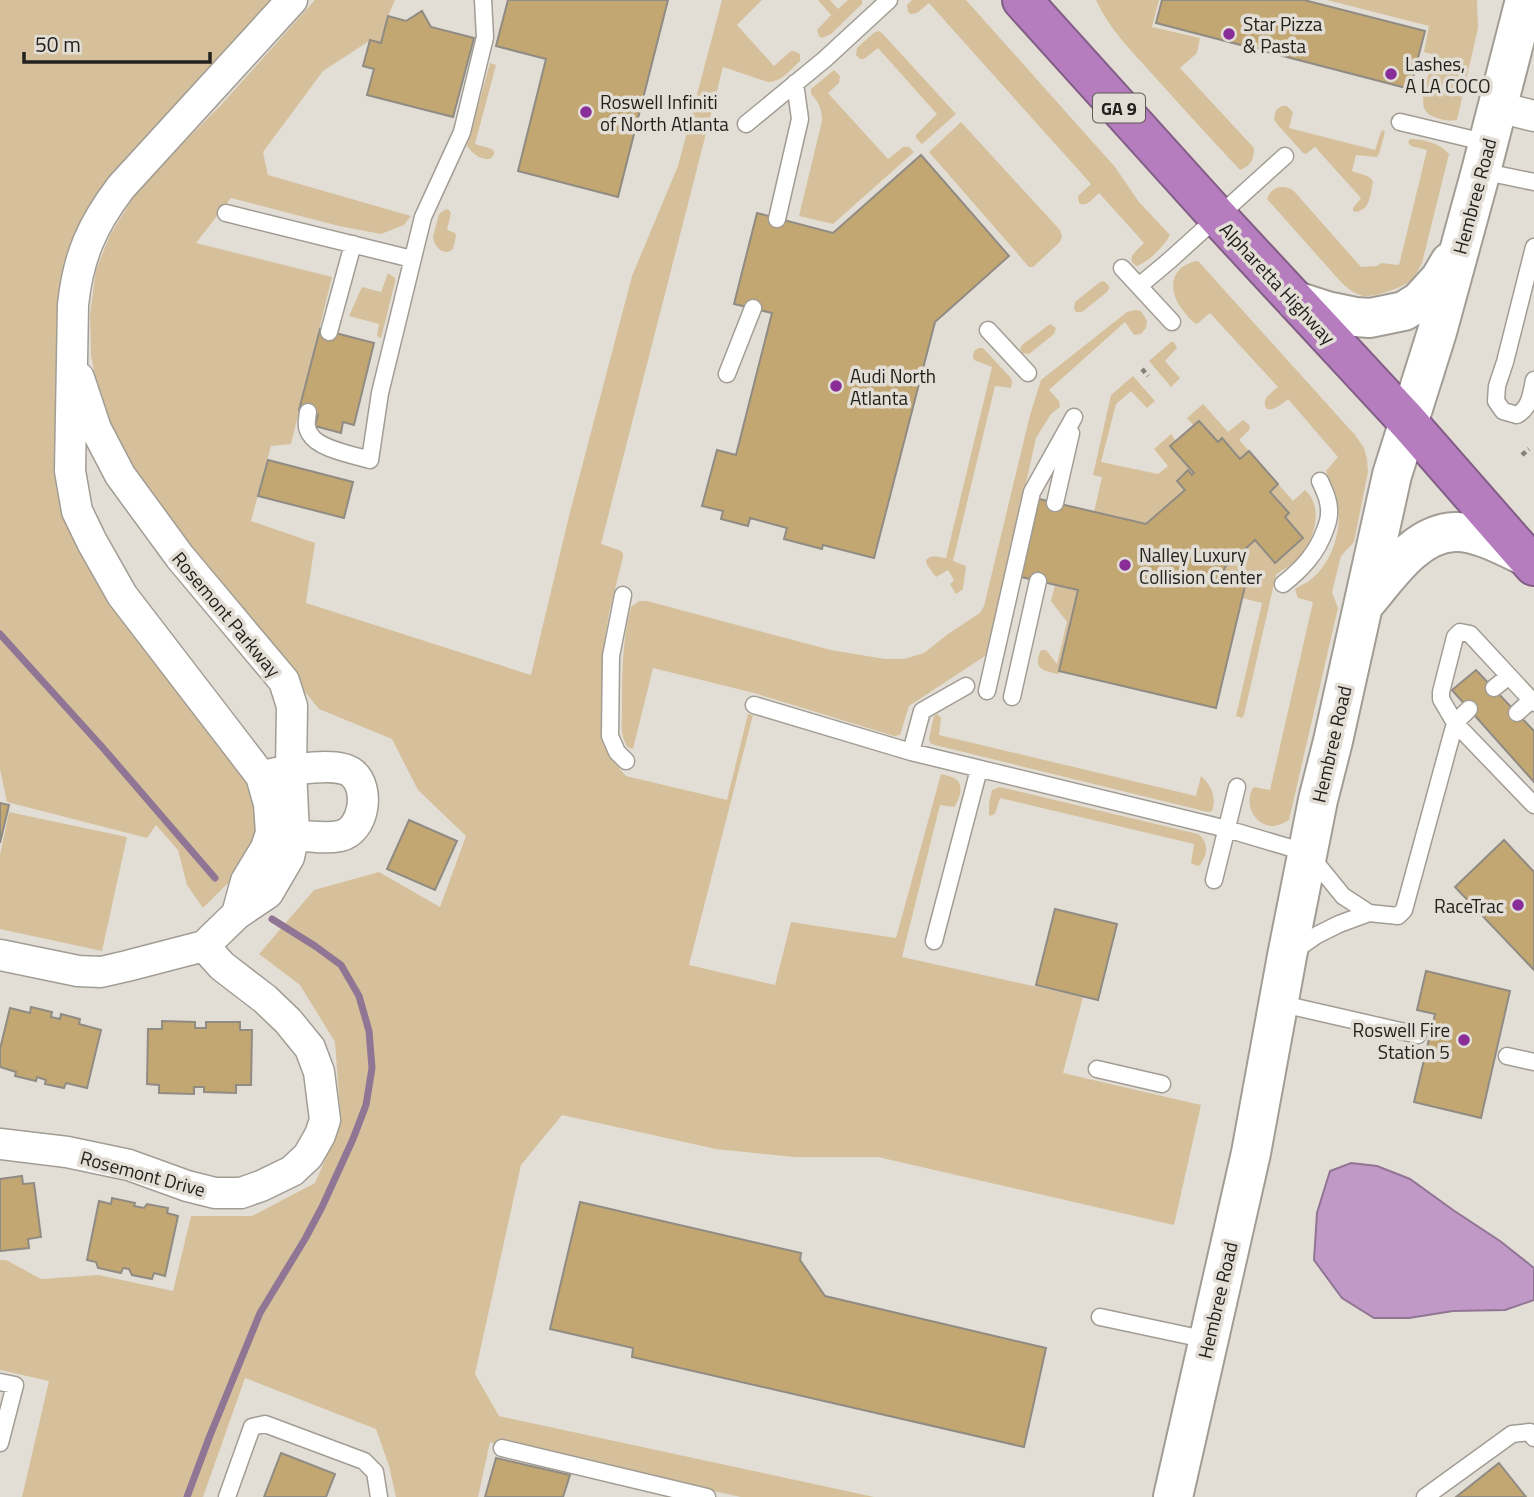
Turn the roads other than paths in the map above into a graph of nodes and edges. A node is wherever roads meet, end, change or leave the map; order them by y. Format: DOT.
graph roads {
  1 [pos="292,0"];
  2 [pos="483,0"];
  3 [pos="889,0"];
  4 [pos="1022,0"];
  5 [pos="1525,0"];
  6 [pos="795,83"];
  7 [pos="1401,121"];
  8 [pos="746,124"];
  9 [pos="1500,134"];
  10 [pos="1285,156"];
  11 [pos="1534,182"];
  12 [pos="226,213"];
  13 [pos="1217,216"];
  14 [pos="777,219"];
  15 [pos="353,244"];
  16 [pos="1461,245"];
  17 [pos="1534,247"];
  18 [pos="412,259"];
  19 [pos="1122,268"];
  20 [pos="1139,286"];
  21 [pos="1296,301"];
  22 [pos="753,309"];
  23 [pos="1172,322"];
  24 [pos="988,330"];
  25 [pos="329,332"];
  26 [pos="72,357"];
  27 [pos="1028,373"];
  28 [pos="727,374"];
  29 [pos="1534,380"];
  30 [pos="308,412"];
  31 [pos="1408,422"];
  32 [pos="1320,481"];
  33 [pos="1055,503"];
  34 [pos="1532,555"];
  35 [pos="1038,581"];
  36 [pos="1283,584"];
  37 [pos="623,595"];
  38 [pos="1363,606"];
  39 [pos="1509,676"];
  40 [pos="966,686"];
  41 [pos="1494,688"];
  42 [pos="987,691"];
  43 [pos="1012,697"];
  44 [pos="1532,701"];
  45 [pos="754,705"];
  46 [pos="1469,709"];
  47 [pos="1517,713"];
  48 [pos="1455,723"];
  49 [pos="1492,735"];
  50 [pos="1480,748"];
  51 [pos="911,752"];
  52 [pos="1513,758"];
  53 [pos="626,761"];
  54 [pos="979,769"];
  55 [pos="291,770"];
  56 [pos="1500,770"];
  57 [pos="261,776"];
  58 [pos="1237,787"];
  59 [pos="1534,805"];
  60 [pos="1227,829"];
  61 [pos="283,834"];
  62 [pos="1308,853"];
  63 [pos="1214,880"];
  64 [pos="1369,914"];
  65 [pos="934,941"];
  66 [pos="204,946"];
  67 [pos="0,955"];
  68 [pos="1287,956"];
  69 [pos="1278,1003"];
  70 [pos="1418,1035"];
  71 [pos="1507,1056"];
  72 [pos="1534,1062"];
  73 [pos="1097,1069"];
  74 [pos="1162,1084"];
  75 [pos="0,1144"];
  76 [pos="1100,1317"];
  77 [pos="1208,1340"];
  78 [pos="0,1382"];
  79 [pos="1534,1438"];
  80 [pos="0,1443"];
  81 [pos="502,1448"];
  82 [pos="227,1497"];
  83 [pos="379,1497"];
  84 [pos="706,1497"];
  85 [pos="1172,1497"];
  86 [pos="1424,1497"];
  1 -- 26 [label="street, Rosemont Parkway"];
  2 -- 18 [label="lane"];
  3 -- 6 [label="lane"];
  4 -- 13 [label="highway, Alpharetta Highway / GA 9"];
  5 -- 9 [label="street, Hembree Road"];
  6 -- 8 [label="lane"];
  6 -- 14 [label="lane"];
  7 -- 9 [label="lane"];
  9 -- 11 [label="lane"];
  9 -- 16 [label="street, Hembree Road"];
  10 -- 13 [label="lane"];
  12 -- 15 [label="lane"];
  13 -- 20 [label="lane"];
  13 -- 21 [label="highway, Alpharetta Highway / GA 9"];
  15 -- 18 [label="lane"];
  15 -- 25 [label="lane"];
  16 -- 21 [label="street"];
  16 -- 31 [label="street, Hembree Road"];
  17 -- 29 [label="lane"];
  18 -- 30 [label="lane"];
  19 -- 20 [label="lane"];
  20 -- 23 [label="lane"];
  21 -- 31 [label="highway, Alpharetta Highway / GA 9"];
  22 -- 28 [label="lane"];
  24 -- 27 [label="lane"];
  26 -- 55 [label="street, Rosemont Parkway"];
  26 -- 57 [label="street, Rosemont Parkway"];
  31 -- 34 [label="highway, Alpharetta Highway / GA 9"];
  31 -- 38 [label="street, Hembree Road"];
  32 -- 36 [label="lane"];
  33 -- 42 [label="lane"];
  34 -- 38 [label="street"];
  35 -- 43 [label="lane"];
  37 -- 53 [label="lane"];
  38 -- 62 [label="street, Hembree Road"];
  39 -- 41 [label="lane"];
  39 -- 44 [label="lane"];
  39 -- 48 [label="lane"];
  40 -- 51 [label="lane"];
  44 -- 47 [label="lane"];
  45 -- 51 [label="lane"];
  46 -- 48 [label="lane"];
  48 -- 50 [label="lane"];
  48 -- 64 [label="lane"];
  49 -- 50 [label="lane"];
  50 -- 56 [label="lane"];
  51 -- 54 [label="lane"];
  52 -- 56 [label="lane"];
  54 -- 60 [label="lane"];
  54 -- 65 [label="lane"];
  55 -- 57 [label="street"];
  55 -- 61 [label="street, Rosemont Parkway"];
  55 -- 61 [label="street"];
  56 -- 59 [label="lane"];
  57 -- 61 [label="street, Rosemont Parkway"];
  58 -- 60 [label="lane"];
  60 -- 62 [label="lane"];
  60 -- 63 [label="lane"];
  61 -- 66 [label="street, Rosemont Parkway"];
  62 -- 64 [label="lane"];
  62 -- 68 [label="street, Hembree Road"];
  64 -- 68 [label="lane"];
  66 -- 67 [label="street"];
  66 -- 75 [label="street, Rosemont Drive"];
  68 -- 69 [label="street, Hembree Road"];
  69 -- 70 [label="lane"];
  69 -- 77 [label="street, Hembree Road"];
  71 -- 72 [label="lane"];
  73 -- 74 [label="lane"];
  76 -- 77 [label="lane"];
  77 -- 85 [label="street, Hembree Road"];
  78 -- 80 [label="lane"];
  79 -- 86 [label="lane"];
  81 -- 84 [label="lane"];
  82 -- 83 [label="lane"];
}
